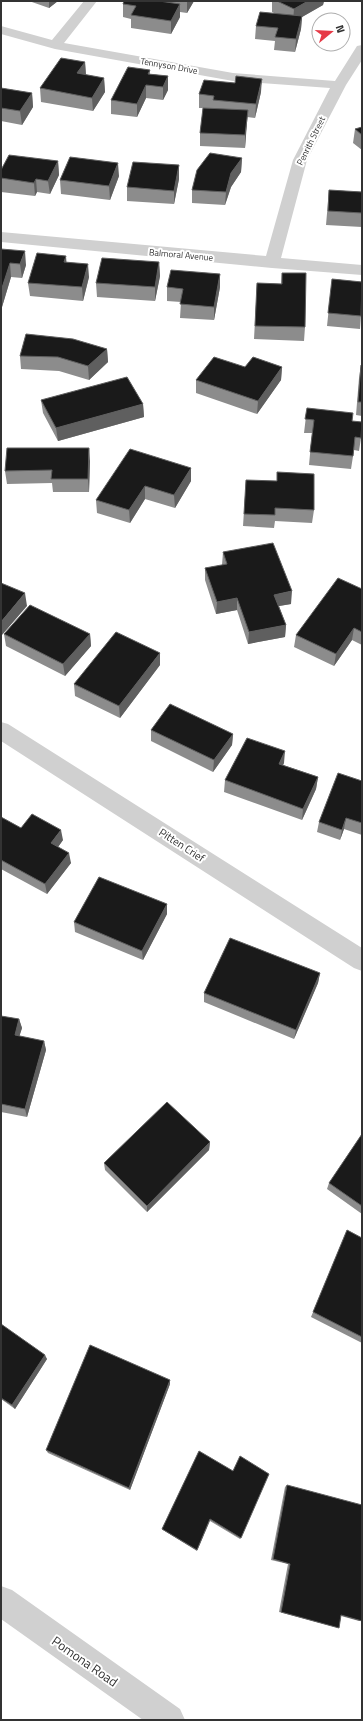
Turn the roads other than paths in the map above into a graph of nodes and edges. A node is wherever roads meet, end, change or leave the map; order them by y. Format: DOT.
graph roads {
  1 [pos="90,1"];
  2 [pos="1,30"];
  3 [pos="55,45"];
  4 [pos="362,49"];
  5 [pos="339,85"];
  6 [pos="1,237"];
  7 [pos="272,263"];
  8 [pos="362,270"];
  9 [pos="1,730"];
  10 [pos="362,961"];
  11 [pos="1,1601"];
  12 [pos="169,1720"];
  1 -- 3 [label="street"];
  2 -- 3 [label="street, Tennyson Drive"];
  3 -- 5 [label="street, Tennyson Drive"];
  4 -- 5 [label="street, Penrith Street"];
  5 -- 7 [label="street, Penrith Street"];
  6 -- 7 [label="street, Balmoral Avenue"];
  7 -- 8 [label="street, Balmoral Avenue"];
  9 -- 10 [label="street, Pitten Crief"];
  11 -- 12 [label="street, Pomona Road"];
}
